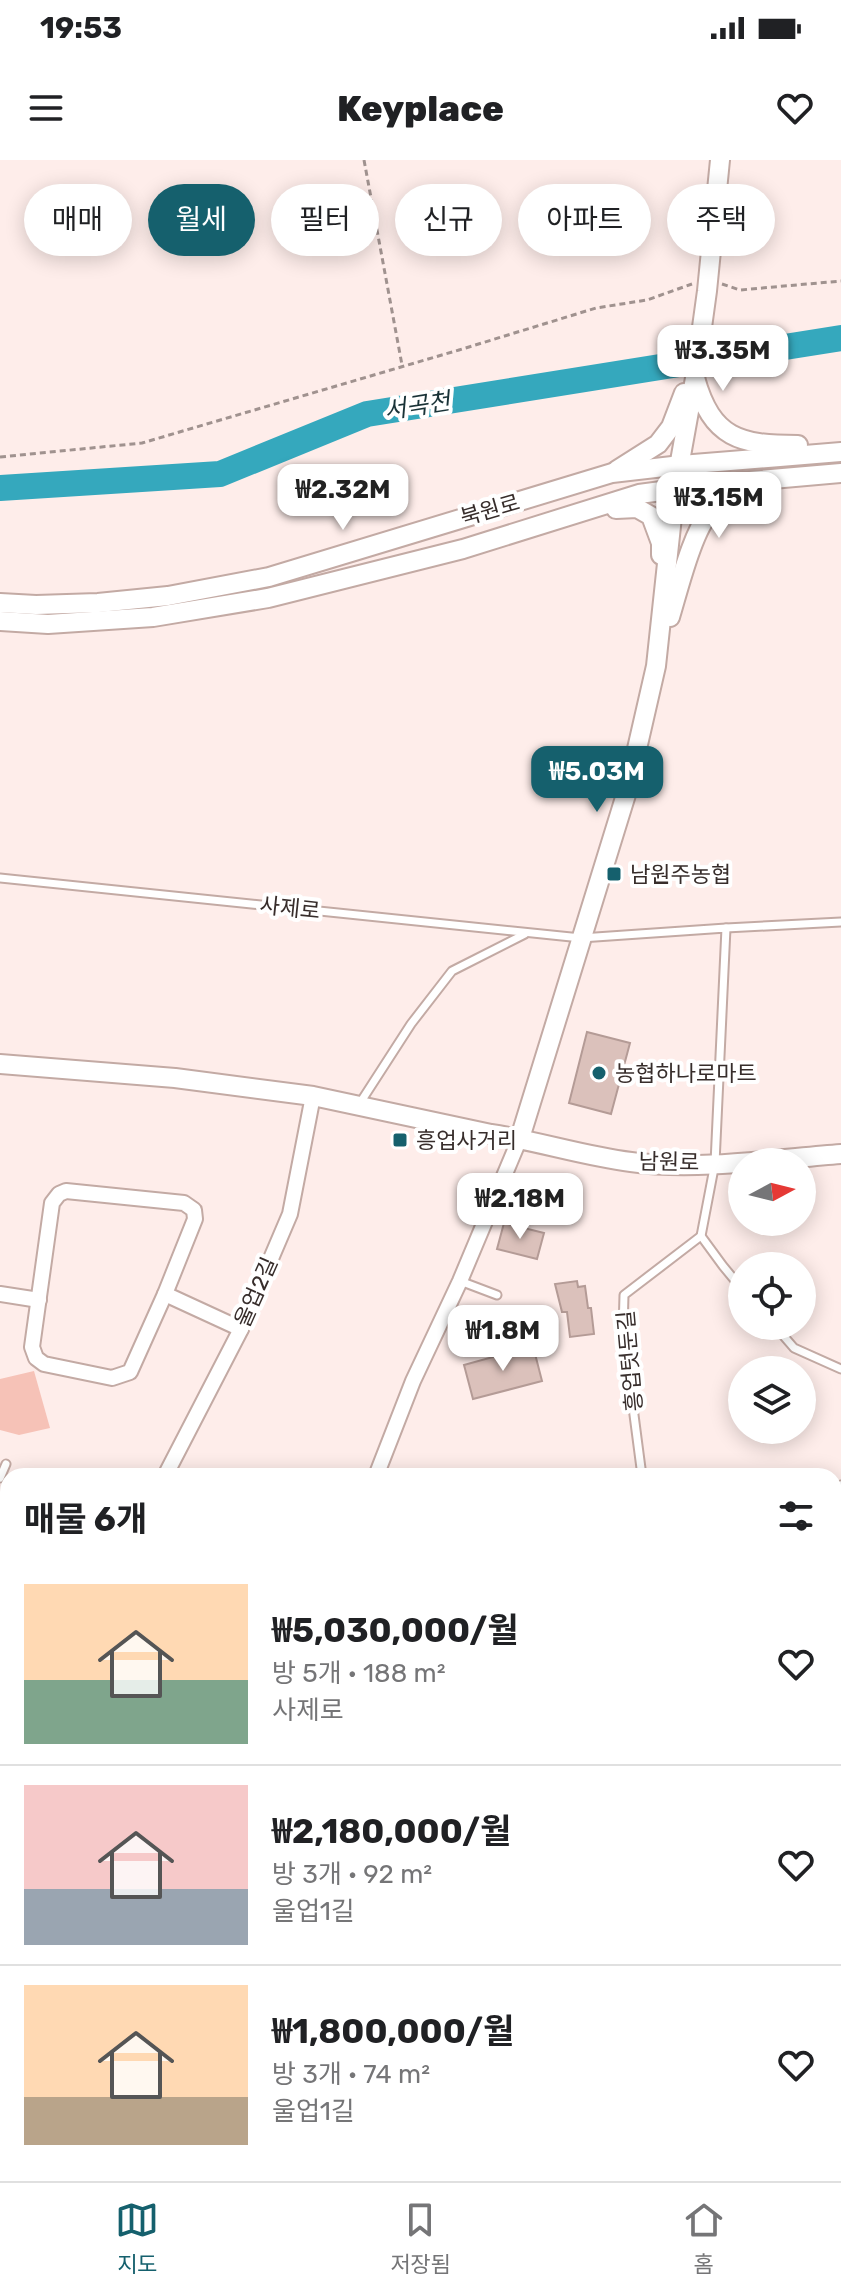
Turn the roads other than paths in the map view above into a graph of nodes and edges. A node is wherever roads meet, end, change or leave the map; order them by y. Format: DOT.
graph roads {
  1 [pos="720,160"];
  2 [pos="695,378"];
  3 [pos="841,444"];
  4 [pos="841,452"];
  5 [pos="681,465"];
  6 [pos="612,473"];
  7 [pos="841,475"];
  8 [pos="675,489"];
  9 [pos="541,525"];
  10 [pos="0,603"];
  11 [pos="0,621"];
  12 [pos="656,666"];
  13 [pos="0,878"];
  14 [pos="841,922"];
  15 [pos="726,928"];
  16 [pos="527,933"];
  17 [pos="581,938"];
  18 [pos="0,1064"];
  19 [pos="313,1096"];
  20 [pos="359,1105"];
  21 [pos="520,1138"];
  22 [pos="841,1154"];
  23 [pos="715,1163"];
  24 [pos="701,1236"];
  25 [pos="728,1272"];
  26 [pos="460,1281"];
  27 [pos="0,1294"];
  28 [pos="165,1294"];
  29 [pos="497,1295"];
  30 [pos="39,1300"];
  31 [pos="241,1329"];
  32 [pos="787,1340"];
  33 [pos="841,1369"];
  34 [pos="6,1464"];
  35 [pos="4,1468"];
  36 [pos="169,1468"];
  37 [pos="379,1468"];
  38 [pos="641,1468"];
  1 -- 2 [label="street"];
  2 -- 3 [label="street"];
  2 -- 5 [label="street"];
  2 -- 6 [label="street"];
  4 -- 5 [label="street, 북원로"];
  5 -- 6 [label="street, 북원로"];
  5 -- 8 [label="street"];
  6 -- 10 [label="street, 북원로"];
  7 -- 8 [label="street, 북원로"];
  7 -- 12 [label="street"];
  8 -- 9 [label="street, 북원로"];
  8 -- 12 [label="street"];
  9 -- 11 [label="street, 북원로"];
  9 -- 12 [label="street"];
  12 -- 17 [label="street"];
  13 -- 16 [label="lane, 사제로"];
  14 -- 15 [label="lane, 사제로"];
  15 -- 17 [label="lane, 사제로"];
  15 -- 23 [label="lane"];
  16 -- 17 [label="lane, 사제로"];
  16 -- 20 [label="lane"];
  17 -- 21 [label="street"];
  18 -- 19 [label="street, 남원로"];
  19 -- 20 [label="street, 남원로"];
  19 -- 31 [label="street, 울업2길"];
  20 -- 21 [label="street, 남원로"];
  21 -- 23 [label="street, 남원로"];
  21 -- 26 [label="street"];
  22 -- 23 [label="street, 남원로"];
  23 -- 24 [label="lane"];
  24 -- 25 [label="lane"];
  24 -- 38 [label="lane, 흥업텃둔길"];
  26 -- 29 [label="lane"];
  26 -- 37 [label="street"];
  27 -- 30 [label="street"];
  28 -- 30 [label="street"];
  28 -- 30 [label="street"];
  28 -- 31 [label="street"];
  31 -- 36 [label="street, 울업2길"];
  32 -- 33 [label="lane"];
  34 -- 35 [label="lane"];
}
